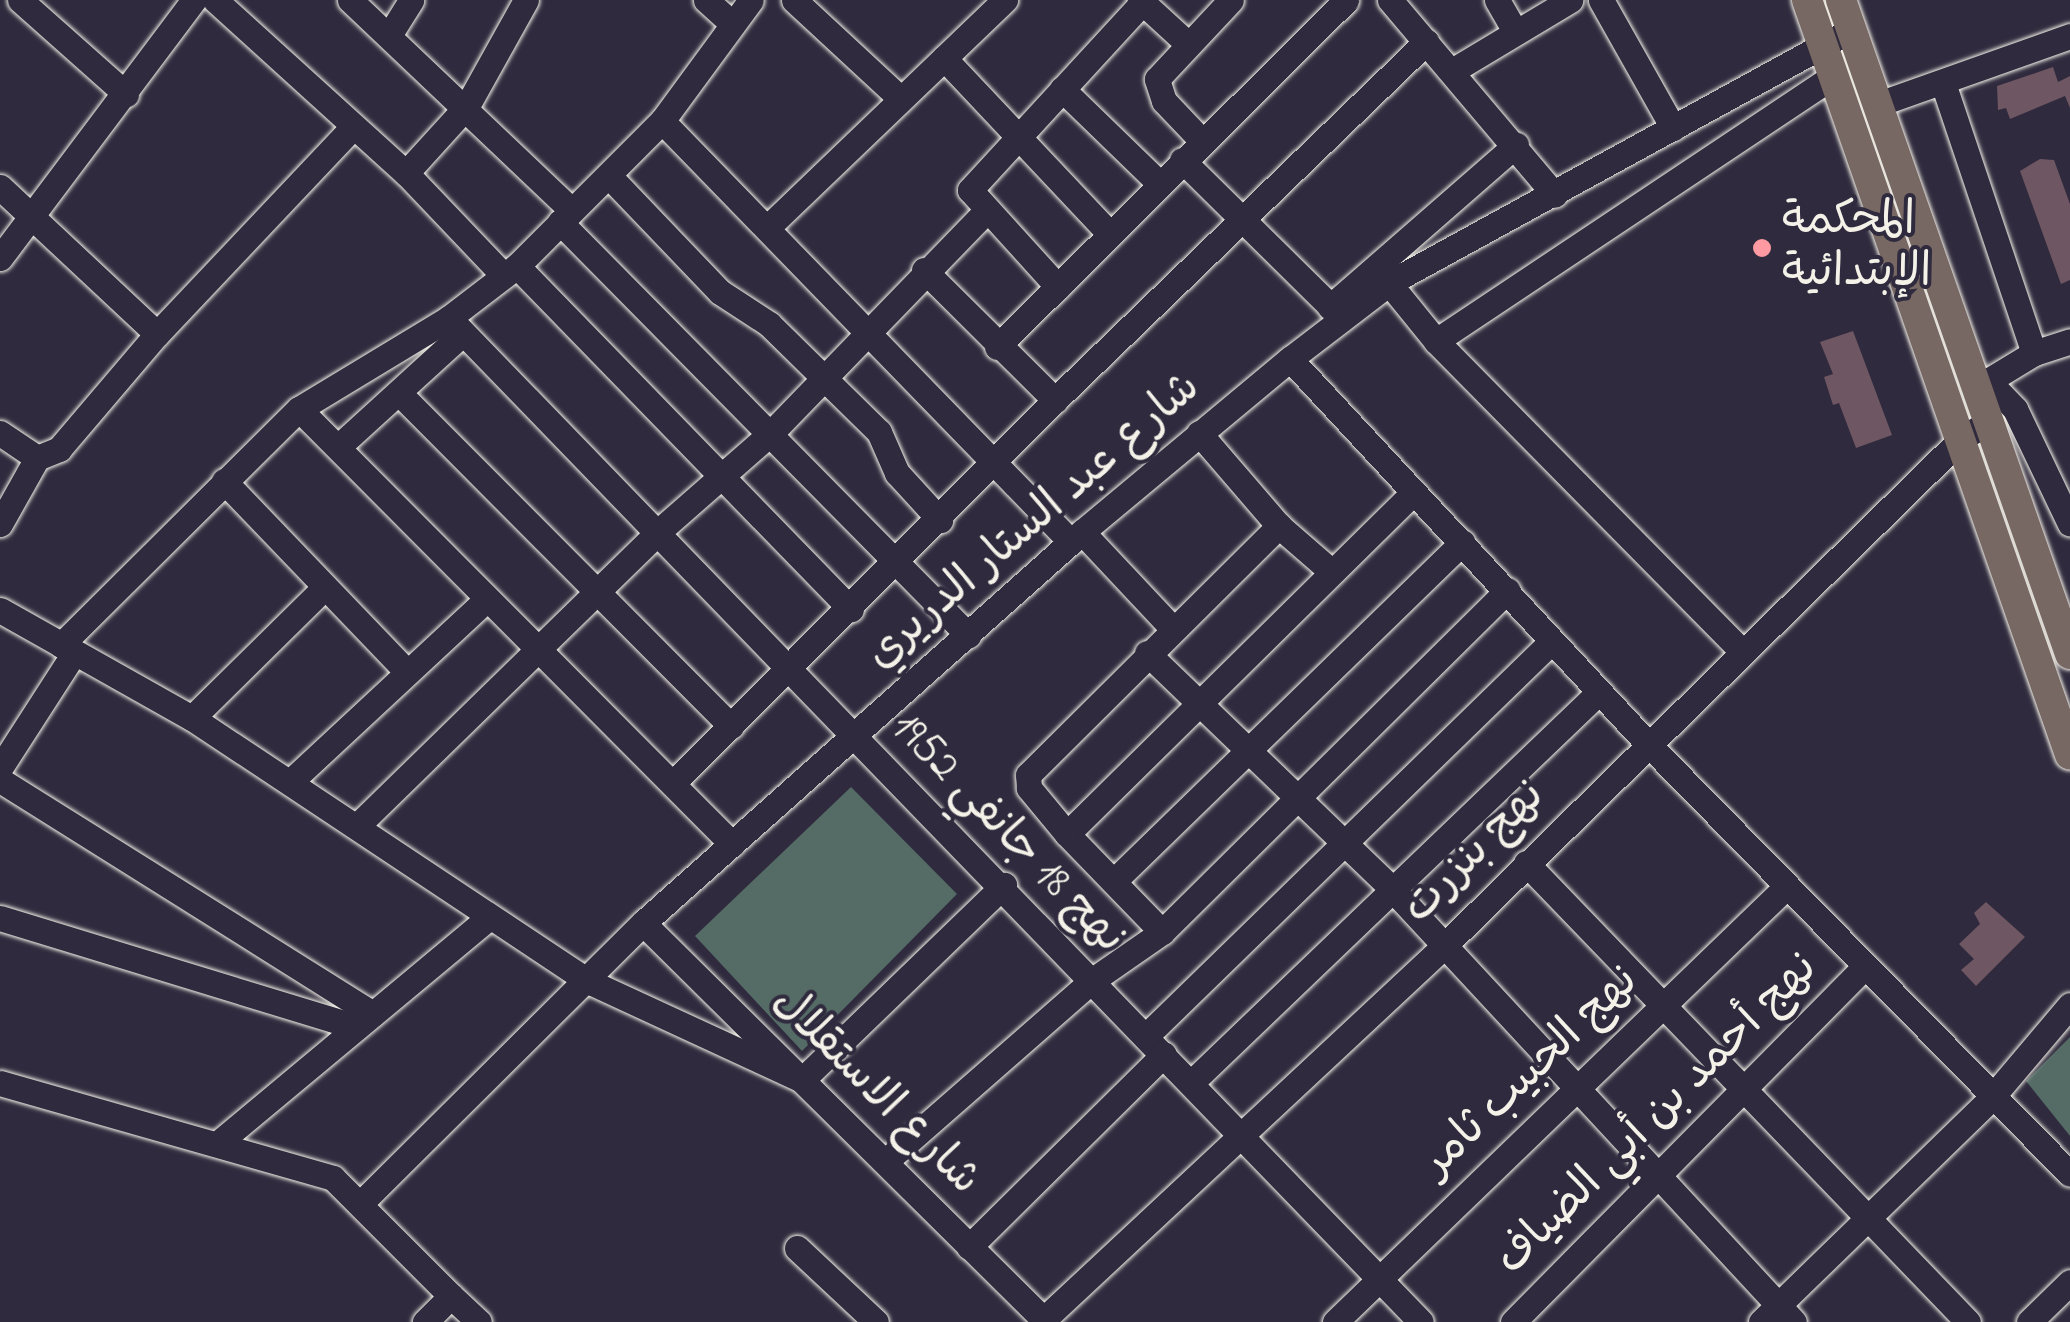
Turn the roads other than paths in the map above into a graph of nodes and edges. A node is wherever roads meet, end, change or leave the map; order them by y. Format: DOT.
graph roads {
  1 [pos="20,0"];
  2 [pos="194,0"];
  3 [pos="214,0"];
  4 [pos="350,0"];
  5 [pos="411,0"];
  6 [pos="526,0"];
  7 [pos="706,0"];
  8 [pos="751,0"];
  9 [pos="794,0"];
  10 [pos="1005,0"];
  11 [pos="1231,0"];
  12 [pos="1346,0"];
  13 [pos="1497,0"];
  14 [pos="1570,0"];
  15 [pos="1601,0"];
  16 [pos="1807,0"];
  17 [pos="1841,0"];
  18 [pos="1142,1"];
  19 [pos="1396,2"];
  20 [pos="733,24"];
  21 [pos="1514,30"];
  22 [pos="1852,30"];
  23 [pos="390,34"];
  24 [pos="2070,36"];
  25 [pos="1426,42"];
  26 [pos="1188,43"];
  27 [pos="1823,46"];
  28 [pos="944,58"];
  29 [pos="1452,71"];
  30 [pos="1834,76"];
  31 [pos="1943,84"];
  32 [pos="1062,89"];
  33 [pos="126,94"];
  34 [pos="900,98"];
  35 [pos="1878,104"];
  36 [pos="468,106"];
  37 [pos="662,120"];
  38 [pos="354,127"];
  39 [pos="1673,128"];
  40 [pos="1018,137"];
  41 [pos="1202,141"];
  42 [pos="1516,145"];
  43 [pos="1182,160"];
  44 [pos="406,173"];
  45 [pos="610,177"];
  46 [pos="1159,184"];
  47 [pos="0,187"];
  48 [pos="1555,195"];
  49 [pos="985,212"];
  50 [pos="566,216"];
  51 [pos="35,218"];
  52 [pos="1240,220"];
  53 [pos="766,228"];
  54 [pos="1110,234"];
  55 [pos="0,258"];
  56 [pos="510,270"];
  57 [pos="924,270"];
  58 [pos="1388,283"];
  59 [pos="1058,287"];
  60 [pos="1336,312"];
  61 [pos="456,326"];
  62 [pos="868,330"];
  63 [pos="157,334"];
  64 [pos="1436,341"];
  65 [pos="2070,341"];
  66 [pos="997,347"];
  67 [pos="2034,353"];
  68 [pos="1290,359"];
  69 [pos="822,376"];
  70 [pos="1983,384"];
  71 [pos="400,394"];
  72 [pos="1055,400"];
  73 [pos="299,409"];
  74 [pos="1975,430"];
  75 [pos="772,432"];
  76 [pos="0,433"];
  77 [pos="1198,433"];
  78 [pos="338,446"];
  79 [pos="37,458"];
  80 [pos="995,463"];
  81 [pos="722,476"];
  82 [pos="224,481"];
  83 [pos="1414,492"];
  84 [pos="940,520"];
  85 [pos="0,524"];
  86 [pos="2070,524"];
  87 [pos="1278,526"];
  88 [pos="659,532"];
  89 [pos="1077,537"];
  90 [pos="1462,542"];
  91 [pos="898,564"];
  92 [pos="1330,571"];
  93 [pos="324,588"];
  94 [pos="1507,590"];
  95 [pos="598,593"];
  96 [pos="487,598"];
  97 [pos="0,610"];
  98 [pos="851,610"];
  99 [pos="2064,620"];
  100 [pos="1172,628"];
  101 [pos="968,635"];
  102 [pos="1552,641"];
  103 [pos="68,649"];
  104 [pos="538,650"];
  105 [pos="1744,652"];
  106 [pos="1147,653"];
  107 [pos="2070,654"];
  108 [pos="790,667"];
  109 [pos="406,671"];
  110 [pos="1598,692"];
  111 [pos="1198,704"];
  112 [pos="192,718"];
  113 [pos="732,726"];
  114 [pos="853,735"];
  115 [pos="1648,744"];
  116 [pos="1244,751"];
  117 [pos="2070,755"];
  118 [pos="0,768"];
  119 [pos="0,780"];
  120 [pos="290,782"];
  121 [pos="673,782"];
  122 [pos="1294,797"];
  123 [pos="358,826"];
  124 [pos="1067,834"];
  125 [pos="732,844"];
  126 [pos="1343,845"];
  127 [pos="1526,862"];
  128 [pos="1114,881"];
  129 [pos="1004,885"];
  130 [pos="1788,886"];
  131 [pos="1393,890"];
  132 [pos="489,917"];
  133 [pos="0,918"];
  134 [pos="644,923"];
  135 [pos="1162,932"];
  136 [pos="1443,946"];
  137 [pos="1863,968"];
  138 [pos="590,982"];
  139 [pos="1090,982"];
  140 [pos="1664,1000"];
  141 [pos="2070,1005"];
  142 [pos="365,1020"];
  143 [pos="2070,1020"];
  144 [pos="1155,1045"];
  145 [pos="2037,1045"];
  146 [pos="802,1080"];
  147 [pos="0,1082"];
  148 [pos="1192,1082"];
  149 [pos="1746,1087"];
  150 [pos="1574,1090"];
  151 [pos="1993,1096"];
  152 [pos="1243,1134"];
  153 [pos="216,1144"];
  154 [pos="887,1160"];
  155 [pos="1659,1174"];
  156 [pos="2070,1174"];
  157 [pos="363,1202"];
  158 [pos="1870,1216"];
  159 [pos="970,1247"];
  160 [pos="798,1248"];
  161 [pos="1382,1277"];
  162 [pos="2070,1282"];
  163 [pos="451,1296"];
  164 [pos="1778,1317"];
  165 [pos="1044,1321"];
  166 [pos="425,1322"];
  167 [pos="479,1322"];
  168 [pos="876,1322"];
  169 [pos="1336,1322"];
  170 [pos="1420,1322"];
  171 [pos="1513,1322"];
  172 [pos="1968,1322"];
  173 [pos="2029,1322"];
  1 -- 33 [label="street"];
  2 -- 33 [label="street"];
  3 -- 38 [label="street"];
  4 -- 23 [label="street"];
  5 -- 23 [label="street"];
  6 -- 36 [label="street"];
  7 -- 20 [label="street"];
  8 -- 20 [label="street"];
  9 -- 34 [label="street"];
  10 -- 28 [label="street"];
  11 -- 26 [label="street"];
  12 -- 41 [label="street"];
  13 -- 21 [label="street"];
  14 -- 21 [label="street"];
  15 -- 39 [label="street"];
  16 -- 27 [label="main road"];
  17 -- 22 [label="main road"];
  18 -- 26 [label="street"];
  18 -- 32 [label="street"];
  19 -- 25 [label="street"];
  20 -- 37 [label="street"];
  21 -- 29 [label="street"];
  22 -- 27 [label="street, شارع عبد الستار الدريري"];
  22 -- 35 [label="main road"];
  23 -- 36 [label="street"];
  24 -- 31 [label="street"];
  25 -- 29 [label="street"];
  25 -- 52 [label="street"];
  26 -- 41 [label="street"];
  27 -- 30 [label="main road"];
  27 -- 39 [label="street, شارع عبد الستار الدريري"];
  28 -- 34 [label="street"];
  28 -- 40 [label="street"];
  29 -- 42 [label="street"];
  30 -- 64 [label="street"];
  30 -- 74 [label="main road"];
  31 -- 35 [label="street"];
  31 -- 67 [label="street"];
  32 -- 40 [label="street"];
  32 -- 46 [label="street"];
  33 -- 51 [label="street"];
  34 -- 53 [label="street"];
  35 -- 70 [label="main road"];
  36 -- 44 [label="street"];
  36 -- 50 [label="street"];
  37 -- 45 [label="street"];
  37 -- 53 [label="street"];
  38 -- 44 [label="street"];
  38 -- 63 [label="street"];
  39 -- 48 [label="street, شارع عبد الستار الدريري"];
  40 -- 49 [label="street"];
  40 -- 54 [label="street"];
  41 -- 43 [label="street"];
  42 -- 48 [label="street"];
  42 -- 60 [label="street"];
  43 -- 46 [label="street"];
  43 -- 52 [label="street"];
  44 -- 56 [label="street"];
  45 -- 50 [label="street"];
  45 -- 69 [label="street"];
  46 -- 54 [label="street"];
  47 -- 51 [label="street"];
  48 -- 58 [label="street, شارع عبد الستار الدريري"];
  49 -- 57 [label="street"];
  49 -- 59 [label="street"];
  50 -- 56 [label="street"];
  50 -- 75 [label="street"];
  51 -- 55 [label="street"];
  51 -- 63 [label="street"];
  52 -- 60 [label="street"];
  52 -- 72 [label="street"];
  53 -- 62 [label="street"];
  54 -- 59 [label="street"];
  56 -- 61 [label="street"];
  56 -- 81 [label="street"];
  57 -- 62 [label="street"];
  57 -- 66 [label="street"];
  58 -- 60 [label="street, شارع عبد الستار الدريري"];
  58 -- 64 [label="street"];
  59 -- 66 [label="street"];
  60 -- 68 [label="street, شارع عبد الستار الدريري"];
  61 -- 71 [label="street"];
  61 -- 73 [label="street"];
  61 -- 88 [label="street, نهج 18 جانفي 1952"];
  62 -- 69 [label="street"];
  62 -- 80 [label="street"];
  63 -- 79 [label="street"];
  64 -- 105 [label="street"];
  65 -- 67 [label="street"];
  66 -- 72 [label="street"];
  67 -- 70 [label="street"];
  68 -- 77 [label="street, شارع عبد الستار الدريري"];
  68 -- 83 [label="street"];
  69 -- 75 [label="street"];
  69 -- 84 [label="street"];
  70 -- 74 [label="main road"];
  70 -- 86 [label="street"];
  71 -- 78 [label="street"];
  71 -- 95 [label="street"];
  72 -- 80 [label="street"];
  73 -- 78 [label="street"];
  73 -- 82 [label="street"];
  74 -- 99 [label="main road"];
  74 -- 105 [label="street, نهج بنزرت"];
  74 -- 117 [label="main road"];
  75 -- 81 [label="street"];
  75 -- 91 [label="street"];
  76 -- 79 [label="street"];
  77 -- 87 [label="street"];
  77 -- 89 [label="street, شارع عبد الستار الدريري"];
  78 -- 96 [label="street"];
  79 -- 85 [label="street"];
  80 -- 84 [label="street"];
  80 -- 89 [label="street"];
  81 -- 88 [label="street"];
  81 -- 98 [label="street"];
  82 -- 93 [label="street"];
  82 -- 103 [label="street"];
  83 -- 90 [label="street"];
  83 -- 92 [label="street"];
  84 -- 91 [label="street"];
  87 -- 92 [label="street"];
  87 -- 100 [label="street"];
  88 -- 95 [label="street"];
  88 -- 108 [label="street, نهج 18 جانفي 1952"];
  89 -- 100 [label="street"];
  89 -- 101 [label="street, شارع عبد الستار الدريري"];
  90 -- 94 [label="street"];
  90 -- 116 [label="street"];
  91 -- 98 [label="street"];
  91 -- 101 [label="street"];
  92 -- 111 [label="street"];
  93 -- 109 [label="street"];
  93 -- 112 [label="street"];
  94 -- 102 [label="street"];
  94 -- 122 [label="street"];
  95 -- 104 [label="street"];
  95 -- 113 [label="street"];
  96 -- 104 [label="street"];
  96 -- 109 [label="street"];
  97 -- 103 [label="street"];
  98 -- 108 [label="street"];
  99 -- 107 [label="main road"];
  100 -- 106 [label="street"];
  101 -- 114 [label="street, شارع عبد الستار الدريري"];
  102 -- 110 [label="street"];
  102 -- 126 [label="street"];
  103 -- 112 [label="street"];
  103 -- 118 [label="street"];
  104 -- 121 [label="street"];
  104 -- 123 [label="street"];
  105 -- 115 [label="street, نهج بنزرت"];
  106 -- 111 [label="street"];
  106 -- 124 [label="street"];
  108 -- 113 [label="street"];
  108 -- 114 [label="street, نهج 18 جانفي 1952"];
  109 -- 120 [label="street"];
  110 -- 115 [label="street"];
  110 -- 131 [label="street"];
  111 -- 116 [label="street"];
  111 -- 124 [label="street"];
  112 -- 120 [label="street"];
  113 -- 121 [label="street"];
  114 -- 125 [label="street, شارع عبد الستار الدريري"];
  114 -- 129 [label="street, نهج 18 جانفي 1952"];
  115 -- 127 [label="street, نهج بنزرت"];
  115 -- 130 [label="street"];
  116 -- 122 [label="street"];
  116 -- 128 [label="street"];
  119 -- 142 [label="street"];
  120 -- 123 [label="street"];
  121 -- 125 [label="street"];
  122 -- 126 [label="street"];
  122 -- 135 [label="street"];
  123 -- 132 [label="street"];
  124 -- 128 [label="street"];
  125 -- 134 [label="street, شارع عبد الستار الدريري"];
  126 -- 131 [label="street"];
  126 -- 144 [label="street"];
  127 -- 136 [label="street, نهج بنزرت"];
  127 -- 140 [label="street"];
  128 -- 135 [label="street"];
  129 -- 139 [label="street, نهج 18 جانفي 1952"];
  129 -- 146 [label="street"];
  130 -- 137 [label="street"];
  130 -- 140 [label="street, نهج الحبيب ثامر"];
  131 -- 136 [label="street"];
  131 -- 148 [label="street"];
  132 -- 138 [label="street"];
  132 -- 142 [label="street"];
  133 -- 142 [label="street"];
  134 -- 138 [label="street, شارع عبد الستار الدريري"];
  134 -- 146 [label="street, شارع الاستقلال"];
  135 -- 139 [label="street"];
  136 -- 150 [label="street"];
  136 -- 152 [label="street, نهج بنزرت"];
  137 -- 149 [label="street, نهج أحمد بن أبي الضياف"];
  137 -- 151 [label="street"];
  138 -- 146 [label="street"];
  138 -- 157 [label="street, شارع عبد الستار الدريري"];
  139 -- 144 [label="street, نهج 18 جانفي 1952"];
  139 -- 154 [label="street"];
  140 -- 149 [label="street"];
  140 -- 150 [label="street, نهج الحبيب ثامر"];
  141 -- 145 [label="street"];
  142 -- 153 [label="street"];
  143 -- 145 [label="street"];
  144 -- 148 [label="street, نهج 18 جانفي 1952"];
  144 -- 159 [label="street"];
  145 -- 151 [label="street"];
  146 -- 154 [label="street, شارع الاستقلال"];
  147 -- 153 [label="street"];
  148 -- 152 [label="street, نهج 18 جانفي 1952"];
  149 -- 155 [label="street, نهج أحمد بن أبي الضياف"];
  149 -- 158 [label="street"];
  150 -- 155 [label="street"];
  150 -- 161 [label="street, نهج الحبيب ثامر"];
  151 -- 156 [label="street"];
  151 -- 158 [label="street"];
  152 -- 161 [label="street, نهج 18 جانفي 1952"];
  152 -- 165 [label="street, نهج بنزرت"];
  153 -- 157 [label="street"];
  154 -- 159 [label="street, شارع الاستقلال"];
  155 -- 164 [label="street"];
  155 -- 171 [label="street, نهج أحمد بن أبي الضياف"];
  157 -- 163 [label="street"];
  158 -- 164 [label="street"];
  158 -- 172 [label="street"];
  159 -- 165 [label="street, شارع الاستقلال"];
  160 -- 168 [label="street"];
  161 -- 169 [label="street, نهج الحبيب ثامر"];
  161 -- 170 [label="street, نهج 18 جانفي 1952"];
  162 -- 173 [label="street"];
  163 -- 166 [label="street"];
  163 -- 167 [label="street"];
}
